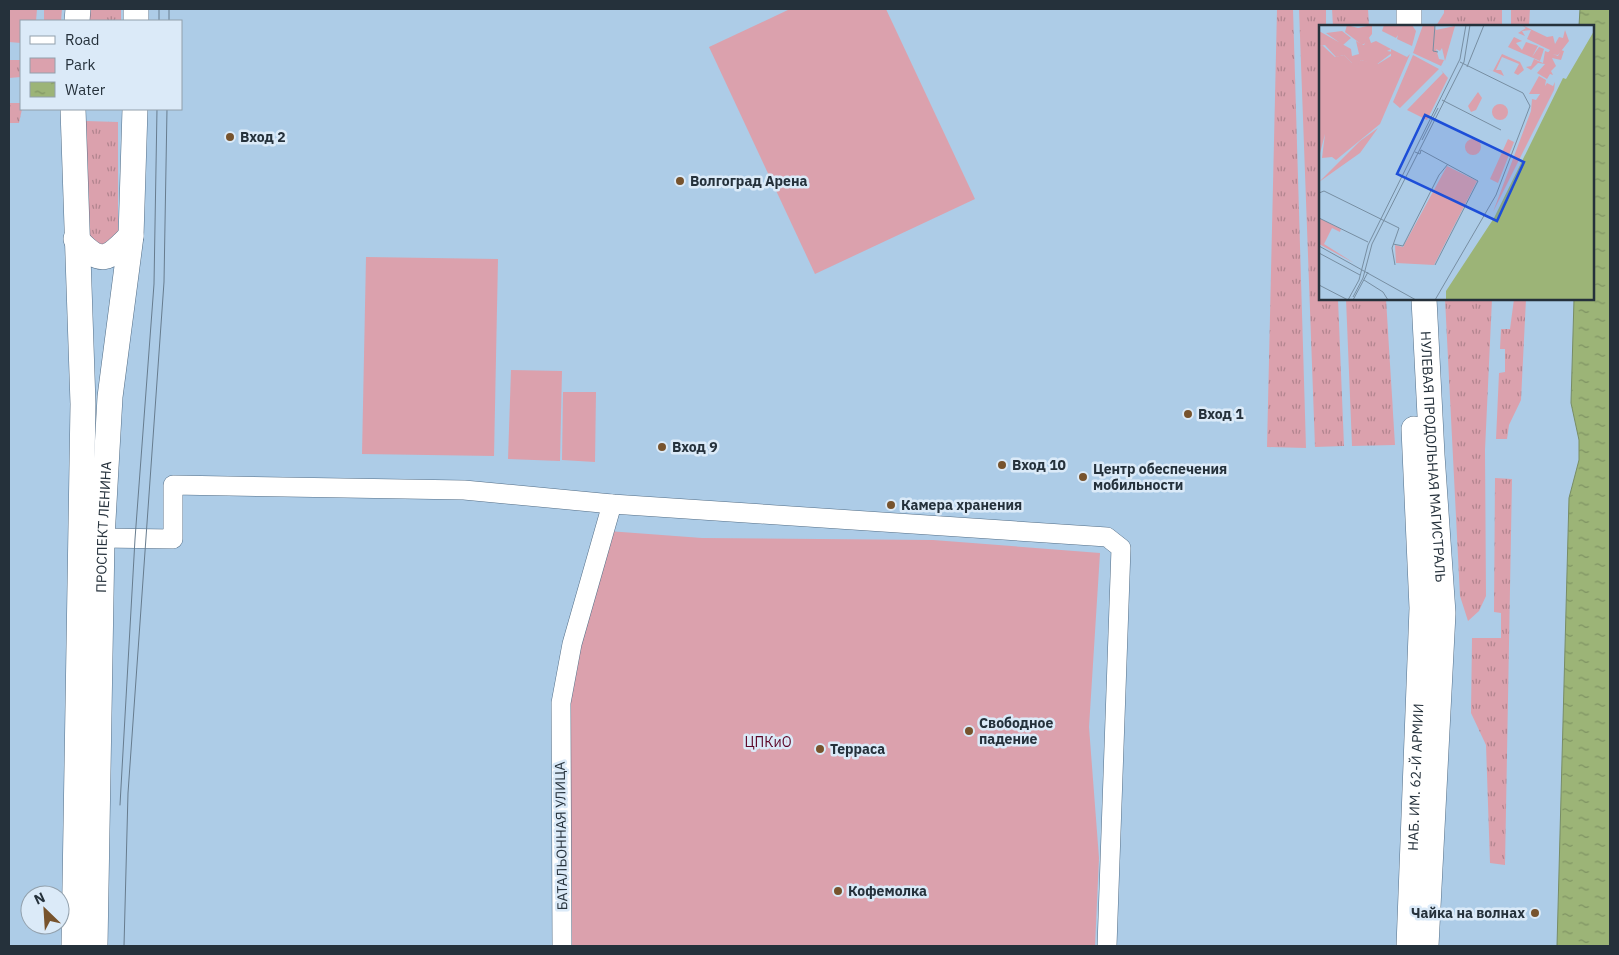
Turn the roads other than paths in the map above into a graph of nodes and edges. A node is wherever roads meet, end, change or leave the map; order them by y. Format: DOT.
graph roads {
  1 [pos="1393,9"];
  2 [pos="1408,9"];
  3 [pos="1394,25"];
  4 [pos="1410,25"];
  5 [pos="73,110"];
  6 [pos="136,110"];
  7 [pos="130,236"];
  8 [pos="76,239"];
  9 [pos="1407,300"];
  10 [pos="1424,300"];
  11 [pos="612,504"];
  12 [pos="102,538"];
  13 [pos="1433,611"];
  14 [pos="74,946"];
  15 [pos="94,946"];
  16 [pos="562,946"];
  17 [pos="1107,946"];
  18 [pos="1409,946"];
  19 [pos="1426,946"];
  1 -- 3 [label="main road"];
  2 -- 4 [label="main road"];
  5 -- 8 [label="main road, ПРОСПЕКТ ЛЕНИНА"];
  6 -- 7 [label="main road, ПРОСПЕКТ ЛЕНИНА"];
  7 -- 8 [label="main road"];
  7 -- 12 [label="main road, ПРОСПЕКТ ЛЕНИНА"];
  8 -- 14 [label="main road, ПРОСПЕКТ ЛЕНИНА"];
  9 -- 13 [label="main road, НУЛЕВАЯ ПРОДОЛЬНАЯ МАГИСТРАЛЬ"];
  10 -- 13 [label="main road, НУЛЕВАЯ ПРОДОЛЬНАЯ МАГИСТРАЛЬ"];
  11 -- 12 [label="street"];
  11 -- 16 [label="street, БАТАЛЬОННАЯ УЛИЦА"];
  11 -- 17 [label="street"];
  12 -- 15 [label="main road, ПРОСПЕКТ ЛЕНИНА"];
  13 -- 18 [label="main road, НАБ. ИМ. 62-Й АРМИИ"];
  13 -- 19 [label="main road, НАБ. ИМ. 62-Й АРМИИ"];
}
